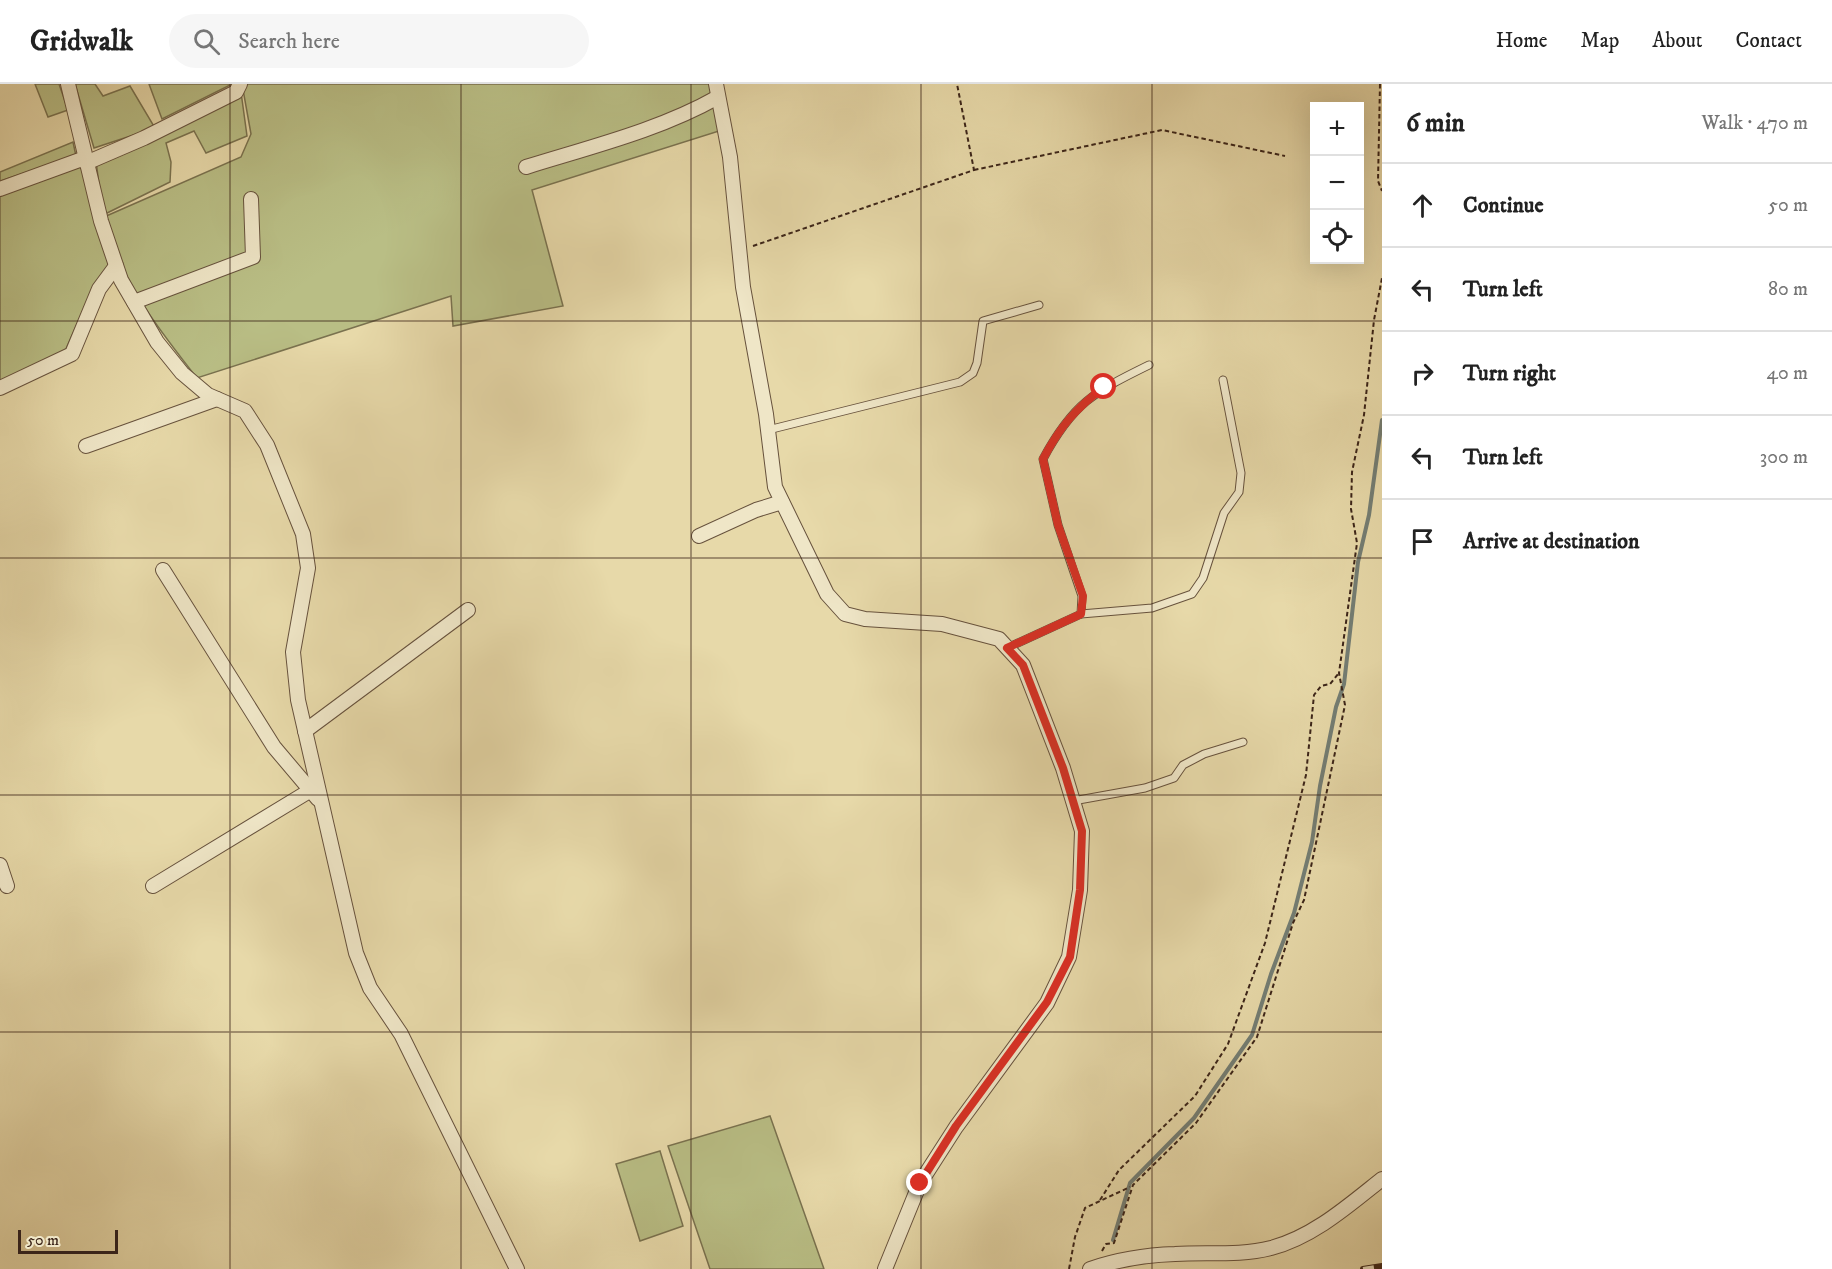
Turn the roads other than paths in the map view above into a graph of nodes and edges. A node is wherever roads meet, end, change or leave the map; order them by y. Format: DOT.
graph roads {
  1 [pos="68,84"];
  2 [pos="240,84"];
  3 [pos="717,90"];
  4 [pos="86,160"];
  5 [pos="526,167"];
  6 [pos="0,189"];
  7 [pos="251,200"];
  8 [pos="116,266"];
  9 [pos="134,302"];
  10 [pos="1039,305"];
  11 [pos="1149,365"];
  12 [pos="1223,380"];
  13 [pos="0,388"];
  14 [pos="217,399"];
  15 [pos="768,430"];
  16 [pos="86,446"];
  17 [pos="782,502"];
  18 [pos="699,536"];
  19 [pos="163,570"];
  20 [pos="468,610"];
  21 [pos="1081,614"];
  22 [pos="1007,648"];
  23 [pos="305,731"];
  24 [pos="1243,742"];
  25 [pos="310,790"];
  26 [pos="1073,801"];
  27 [pos="321,802"];
  28 [pos="0,865"];
  29 [pos="7,886"];
  30 [pos="153,886"];
  31 [pos="1382,1179"];
  32 [pos="517,1269"];
  33 [pos="885,1269"];
  34 [pos="1091,1269"];
  1 -- 4 [label="street"];
  2 -- 4 [label="street"];
  3 -- 5 [label="street"];
  3 -- 15 [label="street"];
  4 -- 6 [label="street"];
  4 -- 8 [label="street"];
  7 -- 9 [label="street"];
  8 -- 9 [label="street"];
  8 -- 13 [label="street"];
  9 -- 14 [label="street"];
  10 -- 15 [label="lane"];
  11 -- 21 [label="lane"];
  12 -- 21 [label="lane"];
  14 -- 16 [label="street"];
  14 -- 23 [label="street"];
  15 -- 17 [label="street"];
  17 -- 18 [label="street"];
  17 -- 22 [label="street"];
  19 -- 25 [label="street"];
  20 -- 23 [label="street"];
  21 -- 22 [label="lane"];
  22 -- 26 [label="street"];
  23 -- 27 [label="street"];
  24 -- 26 [label="lane"];
  25 -- 27 [label="street"];
  25 -- 30 [label="street"];
  26 -- 33 [label="street"];
  27 -- 32 [label="street"];
  28 -- 29 [label="street"];
  31 -- 34 [label="street"];
}
